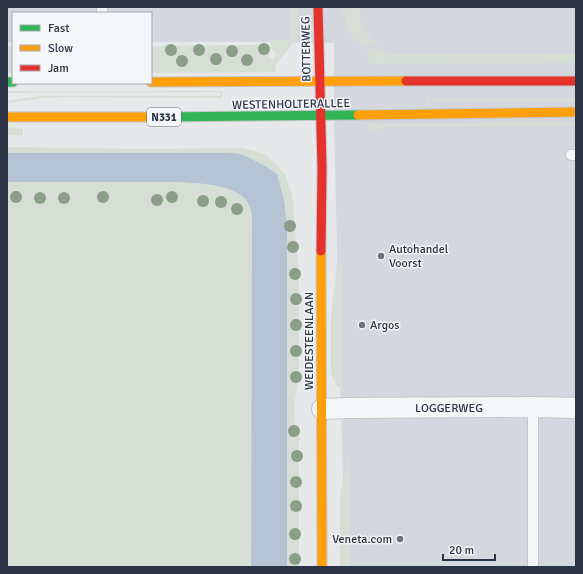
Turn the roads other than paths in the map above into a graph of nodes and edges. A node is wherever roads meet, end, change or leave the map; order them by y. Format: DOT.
graph roads {
  1 [pos="318,7"];
  2 [pos="152,82"];
  3 [pos="319,82"];
  4 [pos="576,82"];
  5 [pos="576,112"];
  6 [pos="320,115"];
  7 [pos="7,117"];
  8 [pos="533,407"];
  9 [pos="576,408"];
  10 [pos="322,409"];
  11 [pos="322,567"];
  12 [pos="533,567"];
  1 -- 3 [label="main road, BOTTERWEG"];
  2 -- 3 [label="main road, WESTENHOLTERALLEE"];
  3 -- 4 [label="main road, WESTENHOLTERALLEE"];
  3 -- 6 [label="main road, BOTTERWEG"];
  5 -- 6 [label="main road, WESTENHOLTERALLEE / N331"];
  6 -- 7 [label="main road, WESTENHOLTERALLEE / N331"];
  6 -- 10 [label="main road, WEIDESTEENLAAN"];
  8 -- 9 [label="street, LOGGERWEG"];
  8 -- 10 [label="street, LOGGERWEG"];
  8 -- 12 [label="lane"];
  10 -- 11 [label="main road, WEIDESTEENLAAN"];
}
